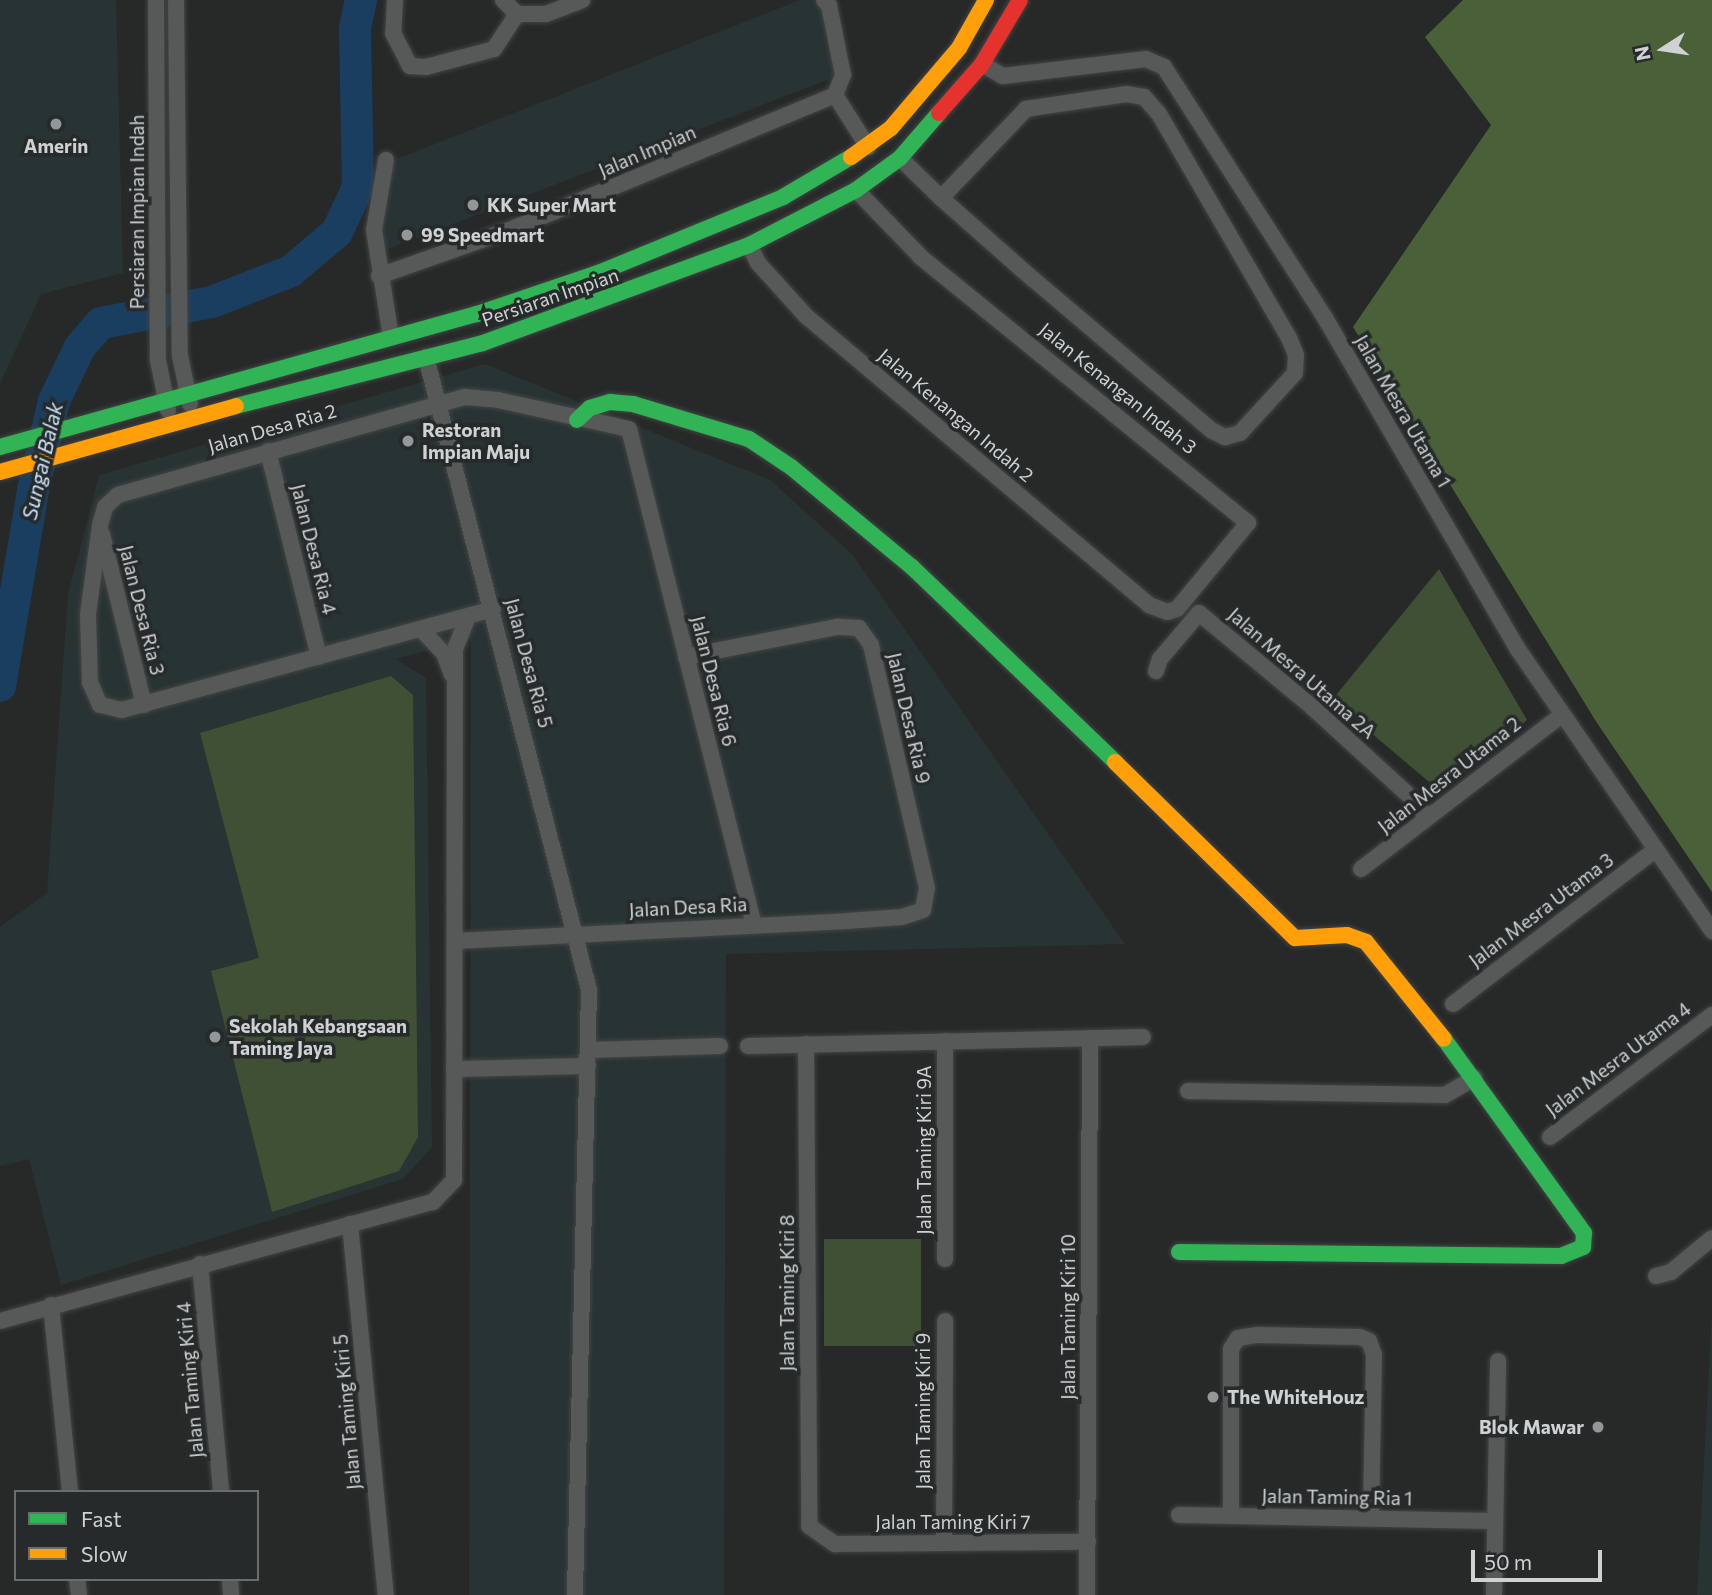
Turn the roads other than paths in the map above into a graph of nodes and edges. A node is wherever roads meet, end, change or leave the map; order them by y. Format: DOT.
graph roads {
  1 [pos="156,0"];
  2 [pos="176,0"];
  3 [pos="395,0"];
  4 [pos="502,0"];
  5 [pos="582,0"];
  6 [pos="824,0"];
  7 [pos="986,0"];
  8 [pos="1020,0"];
  9 [pos="517,14"];
  10 [pos="982,64"];
  11 [pos="835,94"];
  12 [pos="868,147"];
  13 [pos="900,158"];
  14 [pos="386,160"];
  15 [pos="856,190"];
  16 [pos="941,198"];
  17 [pos="749,245"];
  18 [pos="379,276"];
  19 [pos="477,314"];
  20 [pos="391,337"];
  21 [pos="363,345"];
  22 [pos="426,357"];
  23 [pos="187,392"];
  24 [pos="165,398"];
  25 [pos="438,403"];
  26 [pos="193,417"];
  27 [pos="578,420"];
  28 [pos="171,422"];
  29 [pos="3,446"];
  30 [pos="633,447"];
  31 [pos="268,452"];
  32 [pos="7,470"];
  33 [pos="100,525"];
  34 [pos="1149,605"];
  35 [pos="493,609"];
  36 [pos="468,616"];
  37 [pos="421,629"];
  38 [pos="319,657"];
  39 [pos="686,657"];
  40 [pos="1156,671"];
  41 [pos="455,680"];
  42 [pos="144,705"];
  43 [pos="1562,715"];
  44 [pos="1427,818"];
  45 [pos="1655,849"];
  46 [pos="1361,869"];
  47 [pos="923,910"];
  48 [pos="754,925"];
  49 [pos="1712,931"];
  50 [pos="575,934"];
  51 [pos="455,941"];
  52 [pos="1453,1004"];
  53 [pos="1712,1015"];
  54 [pos="1143,1037"];
  55 [pos="1090,1038"];
  56 [pos="945,1041"];
  57 [pos="806,1044"];
  58 [pos="720,1046"];
  59 [pos="748,1046"];
  60 [pos="589,1058"];
  61 [pos="454,1069"];
  62 [pos="1475,1078"];
  63 [pos="1188,1091"];
  64 [pos="1550,1137"];
  65 [pos="350,1224"];
  66 [pos="1712,1238"];
  67 [pos="1180,1252"];
  68 [pos="945,1259"];
  69 [pos="200,1264"];
  70 [pos="1656,1276"];
  71 [pos="51,1305"];
  72 [pos="0,1321"];
  73 [pos="944,1321"];
  74 [pos="1498,1361"];
  75 [pos="70,1490"];
  76 [pos="221,1490"];
  77 [pos="1179,1515"];
  78 [pos="1231,1516"];
  79 [pos="1371,1518"];
  80 [pos="1494,1521"];
  81 [pos="819,1537"];
  82 [pos="1087,1542"];
  83 [pos="944,1543"];
  84 [pos="386,1595"];
  85 [pos="575,1595"];
  86 [pos="1087,1595"];
  87 [pos="1494,1595"];
  1 -- 24 [label="street, Persiaran Impian Indah"];
  2 -- 23 [label="street"];
  3 -- 9 [label="street"];
  4 -- 9 [label="street"];
  5 -- 9 [label="street"];
  6 -- 11 [label="street"];
  7 -- 12 [label="street, Persiaran Impian"];
  8 -- 10 [label="street, Persiaran Impian"];
  10 -- 13 [label="street, Persiaran Impian"];
  10 -- 43 [label="street, Jalan Mesra Utama 1"];
  11 -- 12 [label="street"];
  11 -- 18 [label="street, Jalan Impian"];
  12 -- 19 [label="street, Persiaran Impian"];
  13 -- 15 [label="street, Persiaran Impian"];
  13 -- 16 [label="street"];
  14 -- 18 [label="street"];
  15 -- 17 [label="street, Persiaran Impian"];
  15 -- 34 [label="street, Jalan Kenangan Indah 3"];
  16 -- 16 [label="street"];
  17 -- 22 [label="street, Persiaran Impian"];
  17 -- 34 [label="street, Jalan Kenangan Indah 2"];
  18 -- 20 [label="street"];
  19 -- 20 [label="street, Persiaran Impian"];
  19 -- 22 [label="street"];
  20 -- 21 [label="street, Persiaran Impian"];
  21 -- 22 [label="street"];
  21 -- 23 [label="street, Persiaran Impian"];
  22 -- 25 [label="street, Jalan Desa Ria 5"];
  22 -- 26 [label="street, Persiaran Impian"];
  23 -- 24 [label="street, Persiaran Impian"];
  23 -- 26 [label="street"];
  24 -- 28 [label="street, Persiaran Impian Indah"];
  24 -- 29 [label="street, Persiaran Impian"];
  25 -- 27 [label="street, Jalan Desa Ria 2"];
  25 -- 31 [label="street, Jalan Desa Ria 2"];
  25 -- 35 [label="street, Jalan Desa Ria 5"];
  26 -- 28 [label="street, Persiaran Impian"];
  27 -- 30 [label="street, Jalan Desa Ria 2"];
  27 -- 62 [label="street"];
  28 -- 32 [label="street, Persiaran Impian"];
  30 -- 39 [label="street, Jalan Desa Ria 6"];
  31 -- 33 [label="street, Jalan Desa Ria 2"];
  31 -- 38 [label="street, Jalan Desa Ria 4"];
  33 -- 42 [label="street, Jalan Desa Ria 3"];
  33 -- 42 [label="street"];
  35 -- 36 [label="street"];
  35 -- 50 [label="street, Jalan Desa Ria 5"];
  36 -- 37 [label="street"];
  36 -- 41 [label="street"];
  37 -- 38 [label="street"];
  37 -- 41 [label="street"];
  38 -- 42 [label="street"];
  39 -- 47 [label="street, Jalan Desa Ria 9"];
  39 -- 48 [label="street, Jalan Desa Ria 6"];
  40 -- 44 [label="street, Jalan Mesra Utama 2A"];
  41 -- 51 [label="street"];
  43 -- 44 [label="street, Jalan Mesra Utama 2"];
  43 -- 45 [label="street, Jalan Mesra Utama 1"];
  44 -- 46 [label="street, Jalan Mesra Utama 2"];
  45 -- 49 [label="street, Jalan Mesra Utama 1"];
  45 -- 52 [label="street, Jalan Mesra Utama 3"];
  47 -- 48 [label="street, Jalan Desa Ria"];
  48 -- 50 [label="street, Jalan Desa Ria"];
  50 -- 51 [label="street, Jalan Desa Ria"];
  50 -- 60 [label="street, Jalan Desa Ria 5"];
  51 -- 61 [label="street"];
  53 -- 64 [label="street, Jalan Mesra Utama 4"];
  54 -- 55 [label="street"];
  55 -- 56 [label="street"];
  55 -- 82 [label="street, Jalan Taming Kiri 10"];
  56 -- 57 [label="street"];
  56 -- 68 [label="street, Jalan Taming Kiri 9A"];
  57 -- 59 [label="street"];
  57 -- 81 [label="street, Jalan Taming Kiri 8"];
  58 -- 60 [label="street"];
  60 -- 61 [label="street"];
  60 -- 85 [label="street, Jalan Desa Ria 5"];
  61 -- 65 [label="street"];
  62 -- 63 [label="street"];
  62 -- 67 [label="street"];
  65 -- 69 [label="street"];
  65 -- 84 [label="street, Jalan Taming Kiri 5"];
  66 -- 70 [label="street"];
  69 -- 71 [label="street"];
  69 -- 76 [label="street, Jalan Taming Kiri 4"];
  71 -- 72 [label="street"];
  71 -- 75 [label="street"];
  73 -- 83 [label="street, Jalan Taming Kiri 9"];
  74 -- 80 [label="street"];
  77 -- 78 [label="street, Jalan Taming Ria 1"];
  78 -- 79 [label="street, Jalan Taming Ria 1"];
  78 -- 79 [label="street"];
  79 -- 80 [label="street, Jalan Taming Ria 1"];
  80 -- 87 [label="street"];
  81 -- 83 [label="street, Jalan Taming Kiri 7"];
  82 -- 83 [label="street, Jalan Taming Kiri 7"];
  82 -- 86 [label="street, Jalan Taming Kiri 10"];
}
